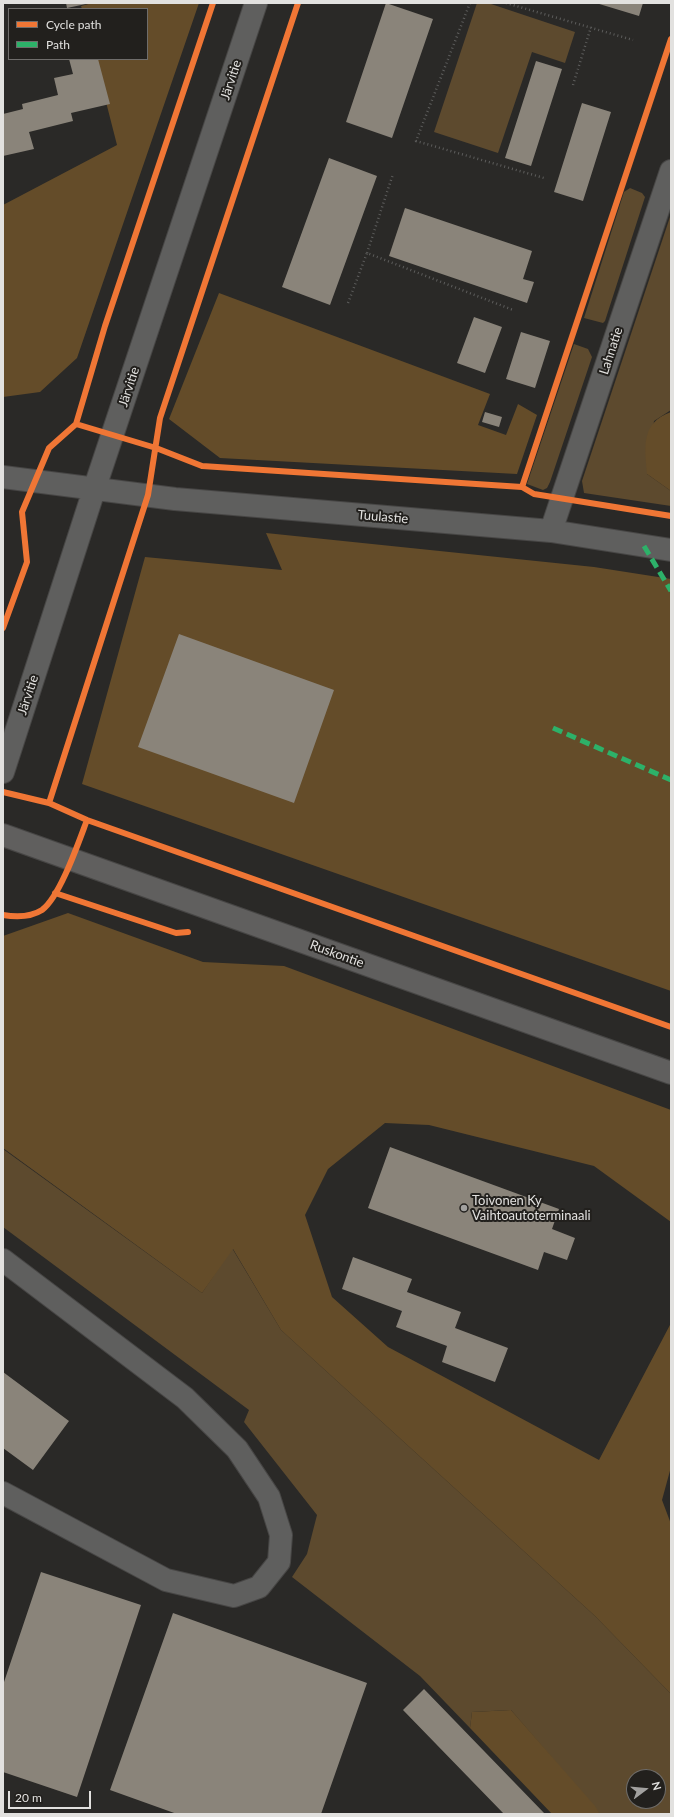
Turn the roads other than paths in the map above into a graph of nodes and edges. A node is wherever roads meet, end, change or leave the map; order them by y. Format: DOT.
graph roads {
  1 [pos="256,3"];
  2 [pos="671,174"];
  3 [pos="3,477"];
  4 [pos="94,490"];
  5 [pos="551,531"];
  6 [pos="671,550"];
  7 [pos="3,772"];
  8 [pos="3,835"];
  9 [pos="671,1073"];
  10 [pos="3,1260"];
  11 [pos="3,1493"];
  1 -- 4 [label="street, Järvitie"];
  2 -- 5 [label="street, Lahnatie"];
  3 -- 4 [label="street, Tuulastie"];
  4 -- 5 [label="street, Tuulastie"];
  4 -- 7 [label="street, Järvitie"];
  5 -- 6 [label="street, Tuulastie"];
  8 -- 9 [label="main road, Ruskontie"];
  10 -- 11 [label="street"];
}
